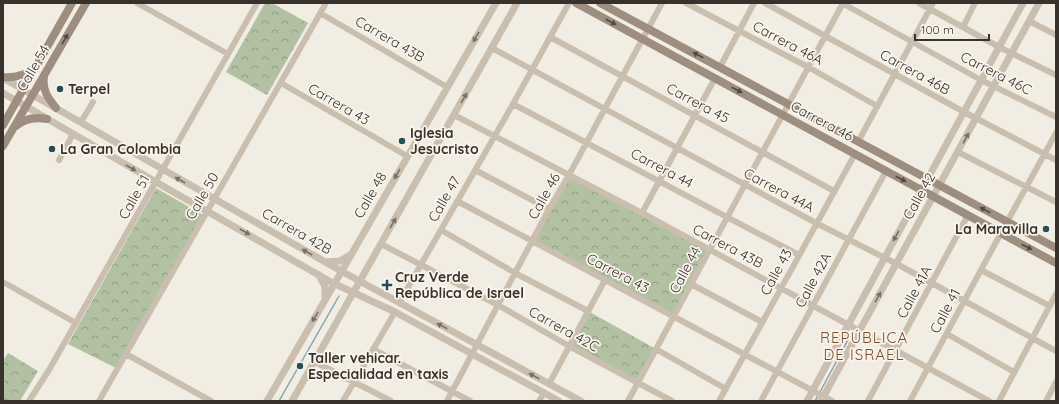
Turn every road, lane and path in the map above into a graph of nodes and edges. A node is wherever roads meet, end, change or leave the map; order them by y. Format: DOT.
graph roads {
  1 [pos="72,3"];
  2 [pos="86,3"];
  3 [pos="137,3"];
  4 [pos="257,3"];
  5 [pos="326,3"];
  6 [pos="496,3"];
  7 [pos="517,3"];
  8 [pos="569,3"];
  9 [pos="576,3"];
  10 [pos="600,3"];
  11 [pos="662,3"];
  12 [pos="686,3"];
  13 [pos="754,3"];
  14 [pos="764,3"];
  15 [pos="843,3"];
  16 [pos="919,3"];
  17 [pos="975,3"];
  18 [pos="1023,3"];
  19 [pos="1039,3"];
  20 [pos="931,6"];
  21 [pos="320,13"];
  22 [pos="1029,21"];
  23 [pos="962,27"];
  24 [pos="648,29"];
  25 [pos="740,30"];
  26 [pos="1056,35"];
  27 [pos="825,36"];
  28 [pos="550,37"];
  29 [pos="643,39"];
  30 [pos="912,42"];
  31 [pos="999,47"];
  32 [pos="492,48"];
  33 [pos="1012,53"];
  34 [pos="228,54"];
  35 [pos="41,58"];
  36 [pos="808,67"];
  37 [pos="720,68"];
  38 [pos="532,70"];
  39 [pos="46,72"];
  40 [pos="894,74"];
  41 [pos="1056,75"];
  42 [pos="3,77"];
  43 [pos="622,77"];
  44 [pos="715,78"];
  45 [pos="981,80"];
  46 [pos="281,83"];
  47 [pos="994,86"];
  48 [pos="447,87"];
  49 [pos="23,89"];
  50 [pos="3,93"];
  51 [pos="33,95"];
  52 [pos="16,101"];
  53 [pos="94,102"];
  54 [pos="513,104"];
  55 [pos="788,104"];
  56 [pos="877,106"];
  57 [pos="26,107"];
  58 [pos="56,108"];
  59 [pos="605,109"];
  60 [pos="3,110"];
  61 [pos="964,112"];
  62 [pos="454,115"];
  63 [pos="695,115"];
  64 [pos="783,115"];
  65 [pos="1056,117"];
  66 [pos="976,118"];
  67 [pos="47,119"];
  68 [pos="78,120"];
  69 [pos="3,124"];
  70 [pos="65,130"];
  71 [pos="11,133"];
  72 [pos="1056,133"];
  73 [pos="73,134"];
  74 [pos="494,136"];
  75 [pos="587,142"];
  76 [pos="858,142"];
  77 [pos="3,146"];
  78 [pos="677,148"];
  79 [pos="763,152"];
  80 [pos="958,152"];
  81 [pos="854,154"];
  82 [pos="1044,154"];
  83 [pos="407,156"];
  84 [pos="59,160"];
  85 [pos="1056,160"];
  86 [pos="162,170"];
  87 [pos="475,170"];
  88 [pos="886,171"];
  89 [pos="569,176"];
  90 [pos="927,179"];
  91 [pos="660,181"];
  92 [pos="156,182"];
  93 [pos="745,185"];
  94 [pos="940,185"];
  95 [pos="1027,186"];
  96 [pos="922,190"];
  97 [pos="834,191"];
  98 [pos="934,196"];
  99 [pos="215,198"];
  100 [pos="457,201"];
  101 [pos="1056,202"];
  102 [pos="549,209"];
  103 [pos="208,211"];
  104 [pos="642,213"];
  105 [pos="968,215"];
  106 [pos="728,216"];
  107 [pos="1008,222"];
  108 [pos="816,223"];
  109 [pos="441,230"];
  110 [pos="1001,233"];
  111 [pos="849,240"];
  112 [pos="532,241"];
  113 [pos="381,244"];
  114 [pos="1056,248"];
  115 [pos="710,250"];
  116 [pos="353,252"];
  117 [pos="799,255"];
  118 [pos="885,258"];
  119 [pos="324,261"];
  120 [pos="1056,263"];
  121 [pos="897,264"];
  122 [pos="421,266"];
  123 [pos="981,270"];
  124 [pos="341,271"];
  125 [pos="318,273"];
  126 [pos="515,273"];
  127 [pos="604,280"];
  128 [pos="3,282"];
  129 [pos="360,282"];
  130 [pos="335,283"];
  131 [pos="691,284"];
  132 [pos="932,284"];
  133 [pos="781,288"];
  134 [pos="354,292"];
  135 [pos="1056,294"];
  136 [pos="965,301"];
  137 [pos="324,302"];
  138 [pos="399,303"];
  139 [pos="498,305"];
  140 [pos="813,306"];
  141 [pos="1050,306"];
  142 [pos="588,311"];
  143 [pos="395,312"];
  144 [pos="674,316"];
  145 [pos="762,322"];
  146 [pos="76,324"];
  147 [pos="848,325"];
  148 [pos="859,331"];
  149 [pos="947,334"];
  150 [pos="1032,338"];
  151 [pos="477,345"];
  152 [pos="569,346"];
  153 [pos="373,349"];
  154 [pos="656,349"];
  155 [pos="896,351"];
  156 [pos="1056,351"];
  157 [pos="126,354"];
  158 [pos="472,354"];
  159 [pos="744,354"];
  160 [pos="315,362"];
  161 [pos="928,368"];
  162 [pos="776,372"];
  163 [pos="1014,372"];
  164 [pos="354,381"];
  165 [pos="1056,382"];
  166 [pos="638,383"];
  167 [pos="549,384"];
  168 [pos="726,389"];
  169 [pos="452,391"];
  170 [pos="814,392"];
  171 [pos="544,393"];
  172 [pos="822,398"];
  173 [pos="29,401"];
  174 [pos="99,401"];
  175 [pos="211,401"];
  176 [pos="267,401"];
  177 [pos="292,401"];
  178 [pos="343,401"];
  179 [pos="392,401"];
  180 [pos="447,401"];
  181 [pos="470,401"];
  182 [pos="539,401"];
  183 [pos="559,401"];
  184 [pos="581,401"];
  185 [pos="628,401"];
  186 [pos="672,401"];
  187 [pos="719,401"];
  188 [pos="761,401"];
  189 [pos="807,401"];
  190 [pos="832,401"];
  191 [pos="868,401"];
  192 [pos="910,401"];
  193 [pos="989,401"];
  194 [pos="999,401"];
  195 [pos="1046,401"];
  1 -- 35 [label="main road, Calle 54"];
  39 -- 2 [label="main road, Calle 54, one-way"];
  3 -- 34 [label="street"];
  4 -- 34 [label="street, Calle 51"];
  5 -- 21 [label="street, Calle 50"];
  6 -- 48 [label="street, Calle 48, one-way"];
  7 -- 32 [label="street"];
  8 -- 28 [label="street, Calle 47"];
  9 -- 29 [label="main road, Carrera 46, one-way"];
  10 -- 24 [label="main road, Carrera 46"];
  11 -- 24 [label="street, Calle 46"];
  12 -- 25 [label="street, Carrera 46A"];
  13 -- 25 [label="street"];
  14 -- 27 [label="street, Carrera 46B"];
  15 -- 27 [label="street, Calle 44"];
  15 -- 30 [label="street, Carrera 46C"];
  16 -- 20 [label="street"];
  17 -- 23 [label="street"];
  18 -- 31 [label="street, Calle 42"];
  19 -- 22 [label="street, Calle 42"];
  20 -- 23 [label="street"];
  20 -- 30 [label="street"];
  21 -- 46 [label="street, Calle 50"];
  21 -- 48 [label="street, Carrera 43B"];
  22 -- 26 [label="street"];
  22 -- 33 [label="street, Calle 42"];
  23 -- 31 [label="street"];
  24 -- 29 [label="street, Calle 46"];
  37 -- 24 [label="main road, Carrera 46, one-way"];
  25 -- 36 [label="street, Carrera 46A"];
  25 -- 37 [label="street"];
  27 -- 36 [label="street, Calle 44"];
  27 -- 40 [label="street, Carrera 46B"];
  28 -- 38 [label="street, Calle 47"];
  28 -- 43 [label="street, Carrera 45"];
  29 -- 43 [label="street, Calle 46"];
  29 -- 44 [label="main road, Carrera 46"];
  30 -- 40 [label="street"];
  30 -- 45 [label="street, Carrera 46C"];
  31 -- 33 [label="street"];
  31 -- 45 [label="street, Calle 42"];
  32 -- 38 [label="street, Carrera 44A"];
  62 -- 32 [label="street, one-way"];
  33 -- 41 [label="street"];
  33 -- 47 [label="street, Calle 42"];
  34 -- 86 [label="street, Calle 51"];
  35 -- 42 [label="main road"];
  35 -- 49 [label="main road, Calle 54"];
  36 -- 55 [label="street, Calle 44"];
  36 -- 56 [label="street, Carrera 46A"];
  37 -- 55 [label="main road, Carrera 46"];
  38 -- 54 [label="street, Calle 47"];
  38 -- 59 [label="street, Carrera 44A"];
  39 -- 51 [label="main road, Calle 54"];
  39 -- 58 [label="main road"];
  40 -- 56 [label="street"];
  40 -- 61 [label="street, Carrera 46B"];
  42 -- 49 [label="street, Carrera 42B"];
  43 -- 59 [label="street, Calle 46"];
  43 -- 63 [label="street, Carrera 45"];
  44 -- 63 [label="street"];
  44 -- 64 [label="main road, Carrera 46, one-way"];
  45 -- 47 [label="street, Carrera 46C"];
  45 -- 61 [label="street, Calle 42"];
  46 -- 83 [label="street, Carrera 43"];
  46 -- 99 [label="street, Calle 50"];
  47 -- 65 [label="street, Carrera 46C"];
  47 -- 66 [label="street, Calle 42"];
  48 -- 83 [label="street, Calle 48"];
  49 -- 51 [label="street, Carrera 42B"];
  49 -- 52 [label="main road, Calle 54"];
  50 -- 52 [label="street, Carrera 42B"];
  51 -- 57 [label="main road, Calle 54"];
  51 -- 58 [label="street, Carrera 42B"];
  52 -- 57 [label="street, Carrera 42B"];
  52 -- 69 [label="main road, Calle 54"];
  53 -- 68 [label="street"];
  54 -- 74 [label="street, Calle 47"];
  54 -- 75 [label="street, Carrera 44"];
  55 -- 64 [label="street, Calle 44"];
  55 -- 76 [label="main road, Carrera 46"];
  56 -- 76 [label="street"];
  57 -- 67 [label="street, Carrera 42B"];
  57 -- 71 [label="main road, Calle 54"];
  58 -- 68 [label="street, Carrera 42B"];
  59 -- 75 [label="street, Calle 46"];
  59 -- 78 [label="street, Carrera 44A"];
  60 -- 69 [label="main road"];
  61 -- 66 [label="street, Carrera 46B"];
  61 -- 90 [label="street, Calle 42"];
  62 -- 74 [label="street, Carrera 43B"];
  113 -- 62 [label="street, one-way"];
  63 -- 78 [label="street"];
  63 -- 79 [label="street, Carrera 45"];
  64 -- 79 [label="street, Calle 44"];
  64 -- 81 [label="main road, Carrera 46"];
  80 -- 66 [label="street, Calle 42, one-way"];
  66 -- 82 [label="street, Carrera 46B"];
  67 -- 70 [label="street, Carrera 42B"];
  67 -- 71 [label="main road"];
  68 -- 70 [label="street"];
  68 -- 86 [label="street, Carrera 42B"];
  70 -- 73 [label="street, Carrera 42B"];
  71 -- 77 [label="main road, Calle 54"];
  72 -- 82 [label="street"];
  73 -- 84 [label="street"];
  73 -- 92 [label="street, Carrera 42B, one-way"];
  74 -- 87 [label="street, Calle 47"];
  74 -- 89 [label="street, Carrera 43B"];
  75 -- 89 [label="street, Calle 46"];
  75 -- 91 [label="street, Carrera 44"];
  76 -- 90 [label="main road, Carrera 46"];
  78 -- 91 [label="street"];
  78 -- 93 [label="street, Carrera 44A"];
  79 -- 93 [label="street, Calle 44"];
  79 -- 97 [label="street, Carrera 45"];
  80 -- 94 [label="street, Calle 42"];
  80 -- 95 [label="street"];
  81 -- 88 [label="main road, Carrera 46"];
  81 -- 97 [label="street, Calle 43"];
  82 -- 85 [label="street, Carrera 46B"];
  82 -- 95 [label="street"];
  83 -- 116 [label="street, Calle 48, one-way"];
  86 -- 92 [label="street, Calle 51"];
  99 -- 86 [label="street, Carrera 42B, one-way"];
  87 -- 100 [label="street, Calle 47"];
  87 -- 102 [label="street"];
  88 -- 96 [label="main road, Carrera 46, one-way"];
  88 -- 111 [label="street, Calle 42A"];
  89 -- 102 [label="street, Calle 46"];
  89 -- 104 [label="street, Carrera 43B"];
  90 -- 94 [label="main road, Carrera 46"];
  90 -- 96 [label="street, Calle 42"];
  91 -- 104 [label="street"];
  91 -- 106 [label="street, Carrera 44"];
  92 -- 103 [label="street, Carrera 42B"];
  92 -- 146 [label="street, Calle 51"];
  93 -- 106 [label="street, Calle 44"];
  93 -- 108 [label="street, Carrera 44A"];
  94 -- 98 [label="street, Calle 42"];
  107 -- 94 [label="main road, Carrera 46, one-way"];
  95 -- 101 [label="street"];
  95 -- 107 [label="street"];
  96 -- 98 [label="main road, Carrera 46"];
  96 -- 118 [label="street, Calle 42, one-way"];
  97 -- 108 [label="street, Calle 43"];
  98 -- 105 [label="main road, Carrera 46"];
  98 -- 121 [label="street, Calle 42"];
  99 -- 103 [label="street, Calle 50"];
  119 -- 99 [label="street, Carrera 42B, one-way"];
  100 -- 109 [label="street, Calle 47"];
  100 -- 112 [label="street, Carrera 43"];
  102 -- 112 [label="street, Calle 46"];
  103 -- 125 [label="street, Carrera 42B, one-way"];
  103 -- 157 [label="street, Calle 50"];
  104 -- 115 [label="street, Carrera 43B"];
  105 -- 110 [label="main road, Carrera 46"];
  105 -- 132 [label="street, Calle 41A"];
  106 -- 115 [label="street, Calle 44"];
  106 -- 117 [label="street, Carrera 44"];
  107 -- 114 [label="main road, Carrera 46"];
  108 -- 111 [label="street, Carrera 44A"];
  108 -- 117 [label="street, Calle 43"];
  109 -- 122 [label="street, Calle 47"];
  109 -- 126 [label="street"];
  110 -- 120 [label="main road, Carrera 46, one-way"];
  110 -- 123 [label="street, Calle 41"];
  111 -- 118 [label="street, Carrera 44A"];
  111 -- 140 [label="street, Calle 42A"];
  112 -- 126 [label="street, Calle 46"];
  112 -- 127 [label="street, Carrera 43"];
  113 -- 122 [label="street, Carrera 42C"];
  113 -- 129 [label="street"];
  115 -- 131 [label="street, Calle 44"];
  115 -- 133 [label="street, Carrera 43B"];
  116 -- 119 [label="street"];
  116 -- 124 [label="street, Calle 48"];
  117 -- 133 [label="street, Calle 43"];
  118 -- 121 [label="street, Carrera 44A"];
  118 -- 147 [label="street, Calle 42"];
  119 -- 124 [label="street, Carrera 42B"];
  121 -- 132 [label="street, Carrera 44A"];
  148 -- 121 [label="street, Calle 42, one-way"];
  122 -- 138 [label="street, Calle 47"];
  122 -- 139 [label="street, Carrera 42C"];
  123 -- 136 [label="street, Calle 41"];
  123 -- 141 [label="street"];
  124 -- 129 [label="street, Carrera 42B"];
  124 -- 130 [label="street, Calle 48"];
  125 -- 130 [label="street, Carrera 42B"];
  125 -- 137 [label="street"];
  126 -- 139 [label="street, Calle 46"];
  126 -- 142 [label="street"];
  127 -- 142 [label="street"];
  127 -- 144 [label="street, Carrera 43"];
  128 -- 146 [label="street"];
  129 -- 134 [label="street"];
  129 -- 138 [label="street, Carrera 42B"];
  130 -- 134 [label="street, Carrera 42B"];
  130 -- 137 [label="street, Calle 48"];
  131 -- 144 [label="street, Calle 44"];
  131 -- 145 [label="street"];
  132 -- 136 [label="street, Carrera 44A"];
  132 -- 155 [label="street, Calle 41A"];
  133 -- 140 [label="street, Carrera 43B"];
  133 -- 145 [label="street, Calle 43"];
  134 -- 143 [label="street, Carrera 42B"];
  134 -- 160 [label="street"];
  135 -- 141 [label="street"];
  136 -- 149 [label="street, Calle 41"];
  136 -- 150 [label="street, Carrera 44A"];
  137 -- 176 [label="street, Calle 48, one-way"];
  151 -- 138 [label="street, Carrera 42B, one-way"];
  139 -- 151 [label="street, Calle 46"];
  139 -- 152 [label="street, Carrera 42C"];
  140 -- 147 [label="street, Carrera 43B"];
  140 -- 162 [label="street, Calle 42A"];
  141 -- 150 [label="street"];
  142 -- 152 [label="street"];
  143 -- 153 [label="street"];
  143 -- 158 [label="street, Carrera 42B"];
  144 -- 154 [label="street, Calle 44"];
  144 -- 159 [label="street, Carrera 43"];
  145 -- 159 [label="street, Calle 43"];
  146 -- 173 [label="street, Calle 51"];
  147 -- 148 [label="street, Carrera 43B"];
  147 -- 170 [label="street, Calle 42"];
  148 -- 155 [label="street, Carrera 43B"];
  148 -- 172 [label="street, Calle 42"];
  149 -- 161 [label="street, Calle 41"];
  149 -- 163 [label="street"];
  150 -- 156 [label="street, Carrera 44A"];
  150 -- 163 [label="street"];
  151 -- 158 [label="street, Calle 46"];
  167 -- 151 [label="street, Carrera 42B, one-way"];
  152 -- 166 [label="street, Carrera 42C"];
  152 -- 167 [label="street"];
  153 -- 164 [label="street"];
  153 -- 169 [label="street"];
  154 -- 166 [label="street, Calle 44"];
  154 -- 168 [label="street"];
  155 -- 161 [label="street, Carrera 43B"];
  155 -- 191 [label="street, Calle 41A"];
  157 -- 174 [label="street, Calle 50"];
  157 -- 175 [label="street"];
  158 -- 169 [label="street, Calle 46"];
  158 -- 171 [label="street, Carrera 42B"];
  159 -- 162 [label="street, Carrera 43"];
  159 -- 168 [label="street, Calle 43"];
  160 -- 164 [label="street"];
  160 -- 177 [label="street"];
  161 -- 192 [label="street, Calle 41"];
  161 -- 193 [label="street, Carrera 43B"];
  162 -- 170 [label="street, Carrera 43"];
  162 -- 188 [label="street, Calle 42A"];
  163 -- 194 [label="street"];
  164 -- 178 [label="street"];
  164 -- 179 [label="street"];
  165 -- 195 [label="street"];
  166 -- 185 [label="street, Calle 44"];
  166 -- 186 [label="street, Carrera 42C"];
  167 -- 184 [label="street, Carrera 42B"];
  168 -- 187 [label="street, Calle 43"];
  169 -- 180 [label="street, Calle 46"];
  169 -- 181 [label="street"];
  170 -- 172 [label="street, Carrera 43"];
  170 -- 189 [label="street, Calle 42"];
  171 -- 182 [label="street"];
  171 -- 183 [label="street, Carrera 42B"];
  172 -- 190 [label="street, Carrera 43"];
}
